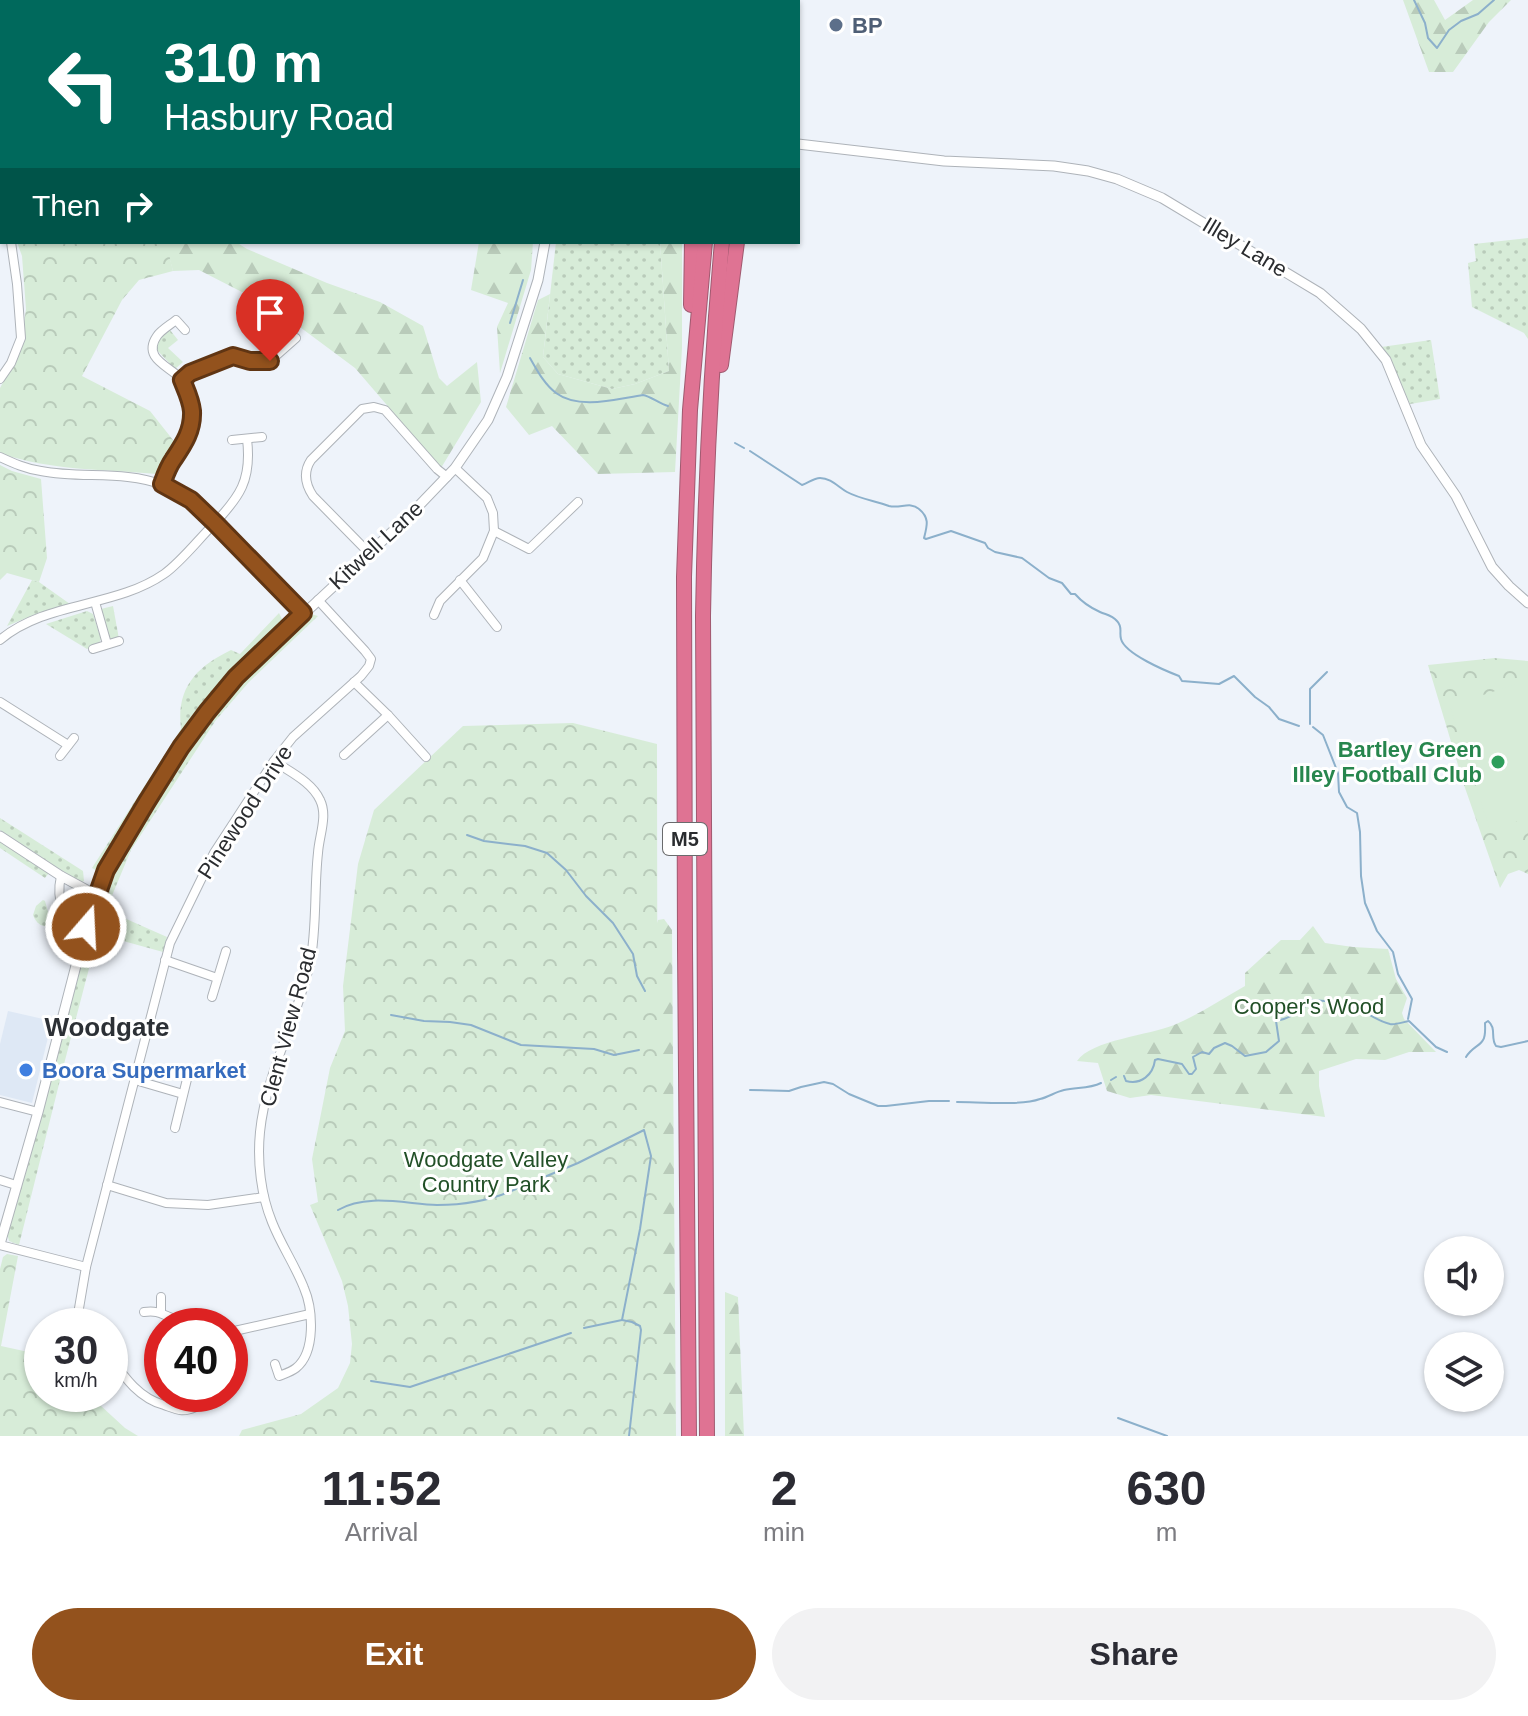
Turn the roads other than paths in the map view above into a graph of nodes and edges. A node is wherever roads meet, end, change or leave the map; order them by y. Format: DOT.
graph roads {
  1 [pos="800,144"];
  2 [pos="11,244"];
  3 [pos="545,244"];
  4 [pos="692,244"];
  5 [pos="705,244"];
  6 [pos="722,244"];
  7 [pos="737,244"];
  8 [pos="185,330"];
  9 [pos="296,338"];
  10 [pos="0,379"];
  11 [pos="182,380"];
  12 [pos="690,410"];
  13 [pos="262,437"];
  14 [pos="247,439"];
  15 [pos="232,440"];
  16 [pos="0,457"];
  17 [pos="455,468"];
  18 [pos="447,477"];
  19 [pos="707,480"];
  20 [pos="162,484"];
  21 [pos="578,502"];
  22 [pos="215,523"];
  23 [pos="494,531"];
  24 [pos="369,553"];
  25 [pos="460,580"];
  26 [pos="318,600"];
  27 [pos="95,602"];
  28 [pos="1528,603"];
  29 [pos="303,613"];
  30 [pos="434,615"];
  31 [pos="497,627"];
  32 [pos="0,640"];
  33 [pos="119,641"];
  34 [pos="107,644"];
  35 [pos="93,649"];
  36 [pos="354,682"];
  37 [pos="0,702"];
  38 [pos="388,715"];
  39 [pos="344,755"];
  40 [pos="60,756"];
  41 [pos="426,757"];
  42 [pos="274,761"];
  43 [pos="0,836"];
  44 [pos="61,876"];
  45 [pos="96,895"];
  46 [pos="83,940"];
  47 [pos="226,951"];
  48 [pos="165,960"];
  49 [pos="217,978"];
  50 [pos="212,997"];
  51 [pos="189,1071"];
  52 [pos="135,1080"];
  53 [pos="183,1094"];
  54 [pos="0,1102"];
  55 [pos="38,1112"];
  56 [pos="175,1128"];
  57 [pos="0,1180"];
  58 [pos="16,1185"];
  59 [pos="107,1185"];
  60 [pos="264,1197"];
  61 [pos="0,1245"];
  62 [pos="86,1267"];
  63 [pos="161,1297"];
  64 [pos="79,1308"];
  65 [pos="161,1308"];
  66 [pos="310,1314"];
  67 [pos="248,1328"];
  68 [pos="275,1364"];
  69 [pos="128,1381"];
  70 [pos="144,1397"];
  71 [pos="689,1436"];
  72 [pos="707,1436"];
  1 -- 28 [label="street, Illey Lane"];
  2 -- 10 [label="street"];
  3 -- 17 [label="street, Kitwell Lane"];
  4 -- 12 [label="highway"];
  5 -- 12 [label="highway, M5"];
  6 -- 19 [label="highway, M5"];
  7 -- 19 [label="highway"];
  8 -- 11 [label="street"];
  9 -- 11 [label="street"];
  11 -- 20 [label="street"];
  12 -- 71 [label="highway, M5"];
  13 -- 14 [label="street"];
  14 -- 15 [label="street"];
  14 -- 22 [label="street"];
  16 -- 20 [label="street"];
  17 -- 18 [label="street, Kitwell Lane"];
  17 -- 23 [label="street"];
  18 -- 24 [label="street, Kitwell Lane"];
  18 -- 24 [label="street"];
  19 -- 72 [label="highway, M5"];
  20 -- 22 [label="street"];
  21 -- 23 [label="street"];
  22 -- 27 [label="street"];
  22 -- 29 [label="street"];
  23 -- 25 [label="street"];
  24 -- 26 [label="street, Kitwell Lane"];
  25 -- 30 [label="street"];
  25 -- 31 [label="street"];
  26 -- 29 [label="street, Kitwell Lane"];
  26 -- 36 [label="street, Pinewood Drive"];
  27 -- 32 [label="street"];
  27 -- 34 [label="street"];
  29 -- 45 [label="street, Kitwell Lane"];
  33 -- 34 [label="street"];
  34 -- 35 [label="street"];
  36 -- 38 [label="street"];
  36 -- 42 [label="street, Pinewood Drive"];
  37 -- 40 [label="street"];
  38 -- 39 [label="street"];
  38 -- 41 [label="street"];
  42 -- 48 [label="street, Pinewood Drive"];
  42 -- 60 [label="street, Clent View Road"];
  43 -- 44 [label="street"];
  44 -- 45 [label="street"];
  44 -- 46 [label="street"];
  45 -- 46 [label="street, Kitwell Lane"];
  46 -- 55 [label="street, Kitwell Lane"];
  47 -- 49 [label="street"];
  48 -- 49 [label="street"];
  48 -- 52 [label="street, Pinewood Drive"];
  49 -- 50 [label="street"];
  51 -- 53 [label="street"];
  52 -- 53 [label="street"];
  52 -- 59 [label="street, Pinewood Drive"];
  53 -- 56 [label="street"];
  54 -- 55 [label="street"];
  55 -- 58 [label="street, Kitwell Lane"];
  57 -- 58 [label="street"];
  58 -- 61 [label="street, Kitwell Lane"];
  59 -- 60 [label="street"];
  59 -- 62 [label="street, Pinewood Drive"];
  60 -- 66 [label="street, Clent View Road"];
  61 -- 62 [label="street"];
  62 -- 64 [label="street, Pinewood Drive"];
  63 -- 65 [label="street"];
  66 -- 67 [label="street"];
  66 -- 68 [label="street, Clent View Road"];
  69 -- 70 [label="street"];
}
